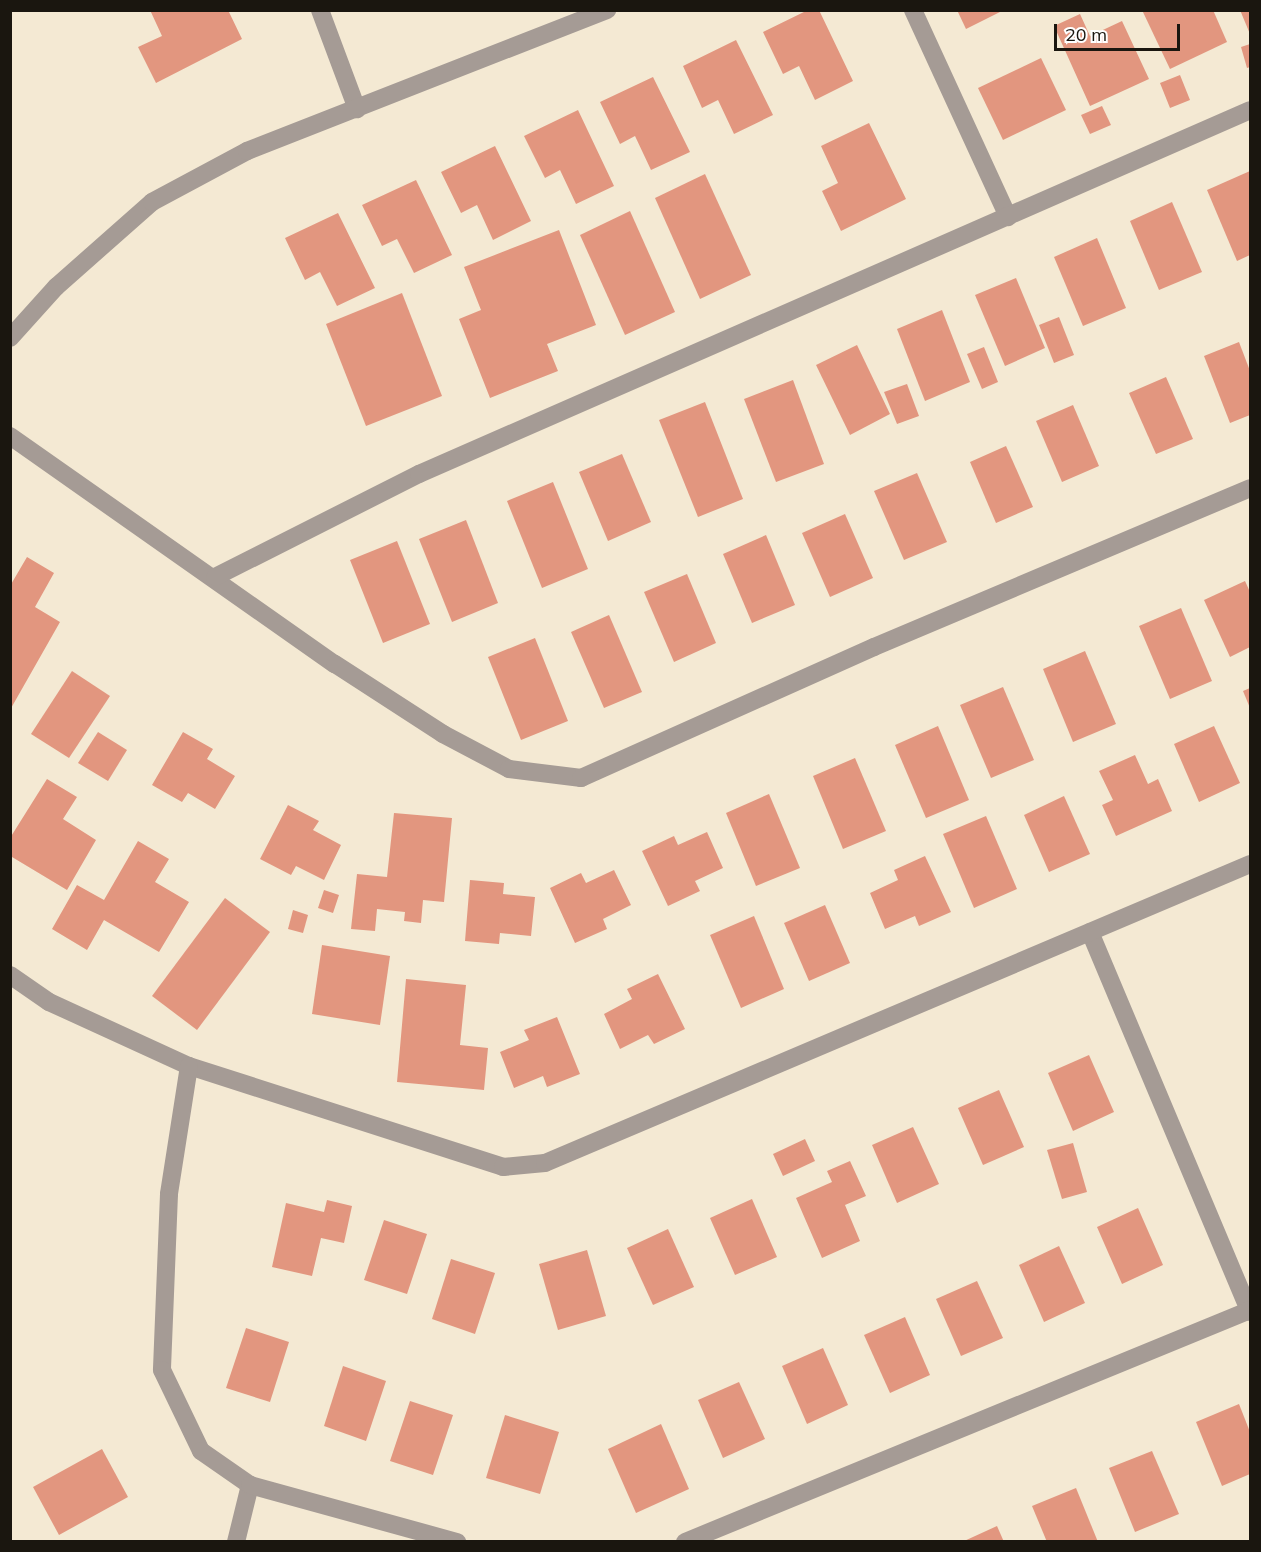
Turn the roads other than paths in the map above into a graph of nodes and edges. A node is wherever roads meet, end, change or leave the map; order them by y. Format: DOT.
graph roads {
  1 [pos="320,10"];
  2 [pos="607,10"];
  3 [pos="913,10"];
  4 [pos="357,109"];
  5 [pos="1251,110"];
  6 [pos="1008,218"];
  7 [pos="10,338"];
  8 [pos="10,436"];
  9 [pos="1251,488"];
  10 [pos="215,577"];
  11 [pos="1251,864"];
  12 [pos="1090,932"];
  13 [pos="10,975"];
  14 [pos="189,1066"];
  15 [pos="1250,1310"];
  16 [pos="250,1485"];
  17 [pos="236,1542"];
  18 [pos="457,1542"];
  19 [pos="685,1542"];
  1 -- 4 [label="street"];
  2 -- 4 [label="street"];
  3 -- 6 [label="street"];
  4 -- 7 [label="street"];
  5 -- 6 [label="street"];
  6 -- 10 [label="street"];
  8 -- 10 [label="street"];
  9 -- 10 [label="street"];
  11 -- 12 [label="street"];
  12 -- 14 [label="street"];
  12 -- 15 [label="street"];
  13 -- 14 [label="street"];
  14 -- 16 [label="street"];
  15 -- 19 [label="street"];
  16 -- 17 [label="street"];
  16 -- 18 [label="street"];
}
